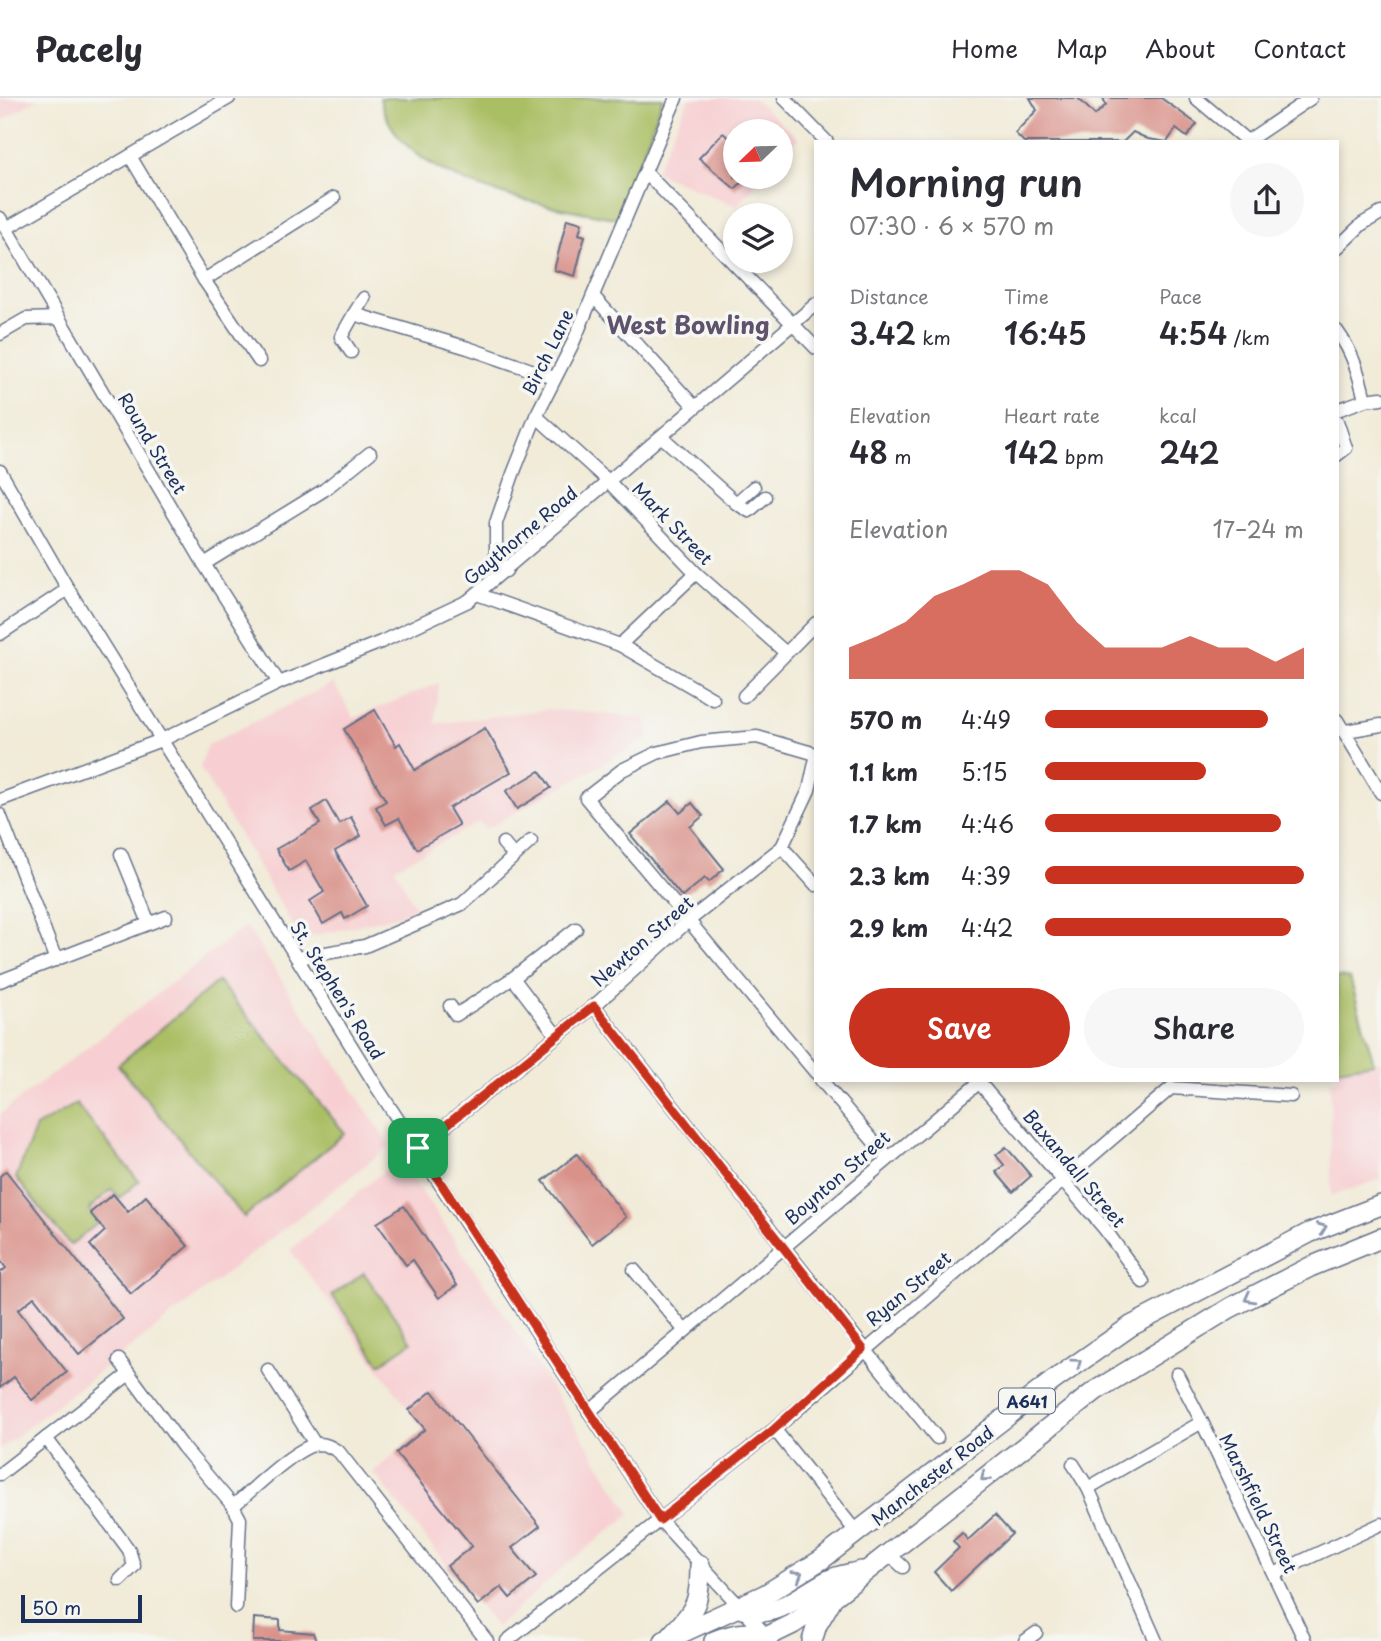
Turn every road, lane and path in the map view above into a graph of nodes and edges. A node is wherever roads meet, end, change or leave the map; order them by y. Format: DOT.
graph roads {
  1 [pos="229,98"];
  2 [pos="676,98"];
  3 [pos="784,98"];
  4 [pos="1196,98"];
  5 [pos="1311,98"];
  6 [pos="825,140"];
  7 [pos="1245,140"];
  8 [pos="1248,140"];
  9 [pos="130,156"];
  10 [pos="646,173"];
  11 [pos="334,198"];
  12 [pos="1381,213"];
  13 [pos="4,223"];
  14 [pos="1339,246"];
  15 [pos="204,280"];
  16 [pos="593,296"];
  17 [pos="365,298"];
  18 [pos="814,306"];
  19 [pos="354,314"];
  20 [pos="58,318"];
  21 [pos="793,324"];
  22 [pos="0,334"];
  23 [pos="1339,334"];
  24 [pos="814,346"];
  25 [pos="351,352"];
  26 [pos="259,361"];
  27 [pos="554,378"];
  28 [pos="1381,398"];
  29 [pos="1365,400"];
  30 [pos="695,407"];
  31 [pos="1339,409"];
  32 [pos="536,416"];
  33 [pos="1339,427"];
  34 [pos="662,437"];
  35 [pos="370,453"];
  36 [pos="1339,453"];
  37 [pos="2,480"];
  38 [pos="609,482"];
  39 [pos="754,487"];
  40 [pos="765,497"];
  41 [pos="736,503"];
  42 [pos="205,564"];
  43 [pos="506,570"];
  44 [pos="696,573"];
  45 [pos="68,589"];
  46 [pos="477,594"];
  47 [pos="814,625"];
  48 [pos="0,634"];
  49 [pos="620,645"];
  50 [pos="786,653"];
  51 [pos="279,683"];
  52 [pos="744,696"];
  53 [pos="713,699"];
  54 [pos="1339,722"];
  55 [pos="1381,725"];
  56 [pos="1346,731"];
  57 [pos="164,739"];
  58 [pos="814,755"];
  59 [pos="814,766"];
  60 [pos="1381,793"];
  61 [pos="0,800"];
  62 [pos="0,815"];
  63 [pos="531,841"];
  64 [pos="503,843"];
  65 [pos="782,847"];
  66 [pos="121,854"];
  67 [pos="514,856"];
  68 [pos="814,883"];
  69 [pos="166,917"];
  70 [pos="687,922"];
  71 [pos="149,923"];
  72 [pos="576,929"];
  73 [pos="298,958"];
  74 [pos="57,960"];
  75 [pos="513,978"];
  76 [pos="0,981"];
  77 [pos="450,1006"];
  78 [pos="594,1006"];
  79 [pos="557,1036"];
  80 [pos="814,1071"];
  81 [pos="823,1082"];
  82 [pos="979,1082"];
  83 [pos="981,1082"];
  84 [pos="1291,1096"];
  85 [pos="418,1148"];
  86 [pos="887,1157"];
  87 [pos="1062,1180"];
  88 [pos="1381,1205"];
  89 [pos="1381,1238"];
  90 [pos="785,1246"];
  91 [pos="634,1270"];
  92 [pos="1143,1282"];
  93 [pos="685,1331"];
  94 [pos="863,1349"];
  95 [pos="119,1360"];
  96 [pos="268,1370"];
  97 [pos="129,1374"];
  98 [pos="1177,1374"];
  99 [pos="589,1412"];
  100 [pos="1202,1422"];
  101 [pos="771,1432"];
  102 [pos="46,1438"];
  103 [pos="937,1438"];
  104 [pos="315,1444"];
  105 [pos="1073,1464"];
  106 [pos="0,1474"];
  107 [pos="1088,1488"];
  108 [pos="233,1506"];
  109 [pos="660,1520"];
  110 [pos="1381,1524"];
  111 [pos="857,1534"];
  112 [pos="700,1566"];
  113 [pos="869,1569"];
  114 [pos="1274,1574"];
  115 [pos="120,1580"];
  116 [pos="836,1595"];
  117 [pos="236,1607"];
  118 [pos="738,1607"];
  119 [pos="1036,1633"];
  120 [pos="765,1640"];
  121 [pos="487,1641"];
  122 [pos="507,1641"];
  123 [pos="664,1641"];
  124 [pos="714,1641"];
  125 [pos="813,1641"];
  126 [pos="1025,1641"];
  127 [pos="1156,1641"];
  128 [pos="1305,1641"];
  1 -- 9 [label="street"];
  2 -- 10 [label="street, Birch Lane"];
  3 -- 6 [label="street"];
  4 -- 7 [label="street"];
  5 -- 8 [label="street"];
  9 -- 13 [label="street"];
  9 -- 15 [label="street"];
  10 -- 16 [label="street, Birch Lane"];
  10 -- 21 [label="street"];
  11 -- 15 [label="street"];
  12 -- 14 [label="street"];
  13 -- 20 [label="street, Round Street"];
  15 -- 26 [label="street"];
  16 -- 27 [label="street, Birch Lane"];
  16 -- 30 [label="street"];
  17 -- 19 [label="street"];
  18 -- 21 [label="street, Gaythorne Road"];
  19 -- 25 [label="street"];
  19 -- 27 [label="street"];
  20 -- 22 [label="street"];
  20 -- 42 [label="street, Round Street"];
  21 -- 24 [label="street"];
  21 -- 30 [label="street, Gaythorne Road"];
  23 -- 29 [label="street"];
  27 -- 32 [label="street, Birch Lane"];
  28 -- 29 [label="street"];
  29 -- 31 [label="street"];
  30 -- 34 [label="street, Gaythorne Road"];
  32 -- 38 [label="street, Mark Street"];
  32 -- 43 [label="street, Birch Lane"];
  33 -- 36 [label="street"];
  34 -- 38 [label="street, Gaythorne Road"];
  34 -- 41 [label="street"];
  35 -- 42 [label="street"];
  37 -- 45 [label="street, St. Stephen's Road"];
  38 -- 43 [label="street, Gaythorne Road"];
  38 -- 44 [label="street, Mark Street"];
  39 -- 41 [label="street"];
  40 -- 41 [label="street"];
  42 -- 51 [label="street, Round Street"];
  43 -- 46 [label="street, Gaythorne Road"];
  44 -- 49 [label="street"];
  44 -- 50 [label="street, Mark Street"];
  45 -- 48 [label="street"];
  45 -- 57 [label="street, St. Stephen's Road"];
  46 -- 49 [label="street"];
  46 -- 51 [label="street, Gaythorne Road"];
  47 -- 50 [label="street"];
  49 -- 53 [label="street"];
  50 -- 52 [label="street"];
  51 -- 57 [label="street, Gaythorne Road"];
  54 -- 56 [label="street"];
  55 -- 56 [label="street"];
  56 -- 60 [label="street"];
  57 -- 61 [label="street, Gaythorne Road"];
  57 -- 73 [label="street, St. Stephen's Road"];
  58 -- 70 [label="street"];
  59 -- 65 [label="street, Newton Street"];
  62 -- 74 [label="street"];
  63 -- 67 [label="street"];
  64 -- 67 [label="street"];
  65 -- 68 [label="street"];
  65 -- 70 [label="street, Newton Street"];
  66 -- 71 [label="street"];
  67 -- 73 [label="street"];
  69 -- 71 [label="street"];
  70 -- 78 [label="street, Newton Street"];
  70 -- 80 [label="street"];
  71 -- 74 [label="street"];
  72 -- 75 [label="street"];
  73 -- 85 [label="street, St. Stephen's Road"];
  74 -- 76 [label="street"];
  75 -- 77 [label="street"];
  75 -- 79 [label="street"];
  78 -- 79 [label="street, Newton Street"];
  78 -- 90 [label="street"];
  79 -- 85 [label="street, Newton Street"];
  81 -- 86 [label="street"];
  82 -- 86 [label="street, Boynton Street"];
  83 -- 87 [label="street, Baxandall Street"];
  84 -- 87 [label="street, Ryan Street"];
  85 -- 99 [label="street, St. Stephen's Road"];
  86 -- 90 [label="street, Boynton Street"];
  87 -- 92 [label="street, Baxandall Street"];
  87 -- 94 [label="street, Ryan Street"];
  111 -- 88 [label="main road, Manchester Road / A641, one-way"];
  89 -- 113 [label="main road, Manchester Road / A641, one-way"];
  90 -- 93 [label="street, Boynton Street"];
  90 -- 94 [label="street"];
  91 -- 93 [label="street"];
  93 -- 99 [label="street, Boynton Street"];
  94 -- 101 [label="street, Ryan Street"];
  94 -- 103 [label="street"];
  95 -- 97 [label="street"];
  96 -- 104 [label="street"];
  97 -- 102 [label="street"];
  97 -- 108 [label="street"];
  98 -- 100 [label="street"];
  99 -- 109 [label="street, St. Stephen's Road"];
  100 -- 107 [label="street, Marshfield Street"];
  100 -- 114 [label="street, Marshfield Street"];
  101 -- 109 [label="street, Ryan Street"];
  101 -- 111 [label="street"];
  102 -- 106 [label="street"];
  102 -- 115 [label="street"];
  104 -- 108 [label="street"];
  104 -- 121 [label="street"];
  105 -- 107 [label="street"];
  107 -- 127 [label="street"];
  108 -- 117 [label="street"];
  109 -- 112 [label="street, St. Stephen's Road"];
  109 -- 122 [label="street, Ryan Street"];
  110 -- 114 [label="street"];
  118 -- 111 [label="main road, Manchester Road / A641, one-way"];
  112 -- 118 [label="street, St. Stephen's Road"];
  112 -- 123 [label="main road"];
  113 -- 116 [label="main road, Manchester Road / A641"];
  113 -- 118 [label="main road"];
  114 -- 128 [label="street, Marshfield Street"];
  116 -- 120 [label="main road, Manchester Road / A641"];
  116 -- 125 [label="main road"];
  118 -- 120 [label="street, St. Stephen's Road"];
  118 -- 123 [label="main road, Manchester Road / A641"];
  119 -- 126 [label="street"];
  120 -- 124 [label="main road"];
}
